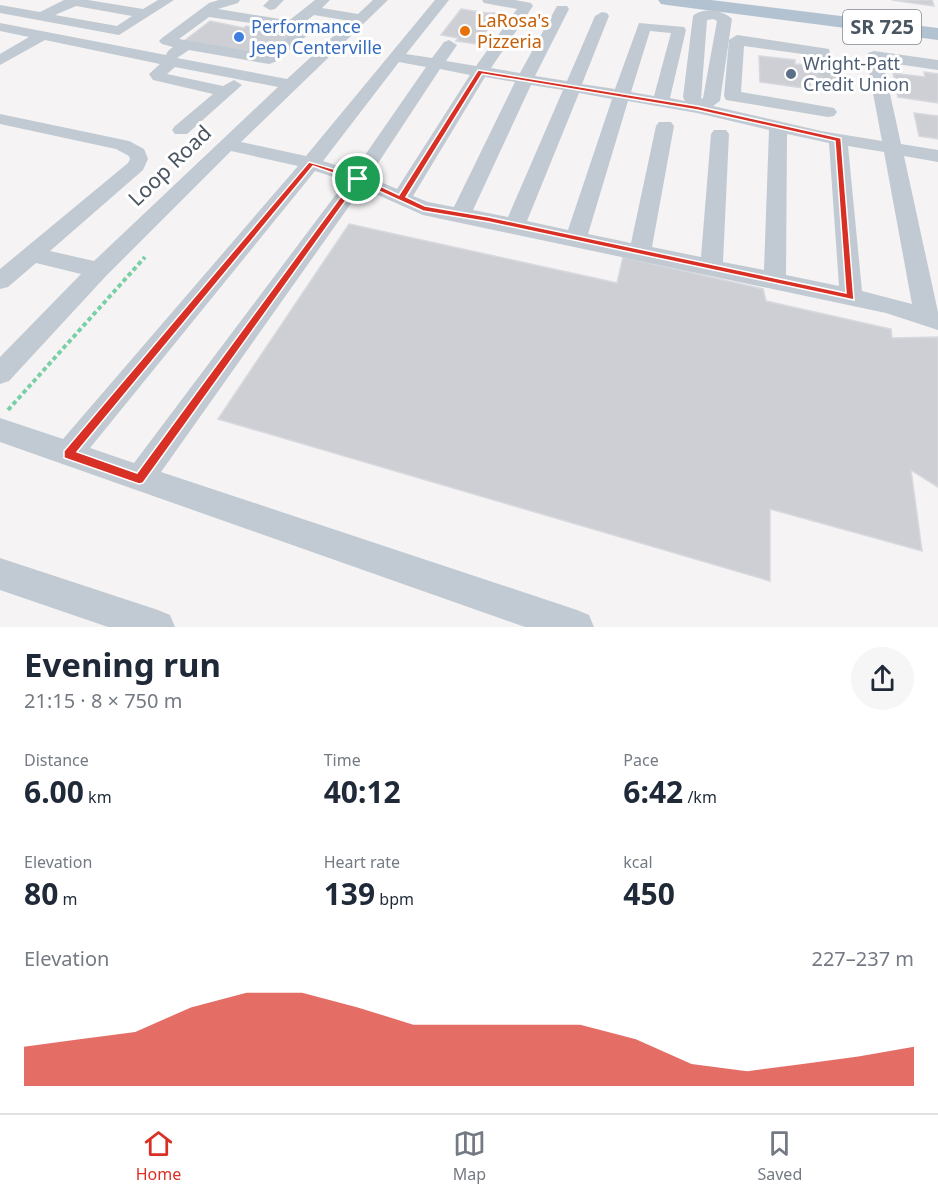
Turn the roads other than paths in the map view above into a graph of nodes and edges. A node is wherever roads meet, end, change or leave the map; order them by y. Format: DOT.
graph roads {
  1 [pos="167,0"];
  2 [pos="233,0"];
  3 [pos="323,0"];
  4 [pos="381,0"];
  5 [pos="442,0"];
  6 [pos="489,0"];
  7 [pos="667,0"];
  8 [pos="713,7"];
  9 [pos="0,9"];
  10 [pos="562,9"];
  11 [pos="311,10"];
  12 [pos="207,12"];
  13 [pos="21,13"];
  14 [pos="145,14"];
  15 [pos="602,16"];
  16 [pos="41,17"];
  17 [pos="360,19"];
  18 [pos="296,22"];
  19 [pos="0,26"];
  20 [pos="119,31"];
  21 [pos="938,33"];
  22 [pos="42,36"];
  23 [pos="186,45"];
  24 [pos="449,45"];
  25 [pos="95,46"];
  26 [pos="4,54"];
  27 [pos="394,57"];
  28 [pos="169,61"];
  29 [pos="435,64"];
  30 [pos="938,64"];
  31 [pos="480,72"];
  32 [pos="245,76"];
  33 [pos="525,79"];
  34 [pos="291,85"];
  35 [pos="573,87"];
  36 [pos="226,92"];
  37 [pos="623,96"];
  38 [pos="661,102"];
  39 [pos="697,108"];
  40 [pos="828,112"];
  41 [pos="0,119"];
  42 [pos="665,126"];
  43 [pos="778,127"];
  44 [pos="181,130"];
  45 [pos="720,134"];
  46 [pos="833,138"];
  47 [pos="227,145"];
  48 [pos="894,149"];
  49 [pos="938,156"];
  50 [pos="311,163"];
  51 [pos="358,179"];
  52 [pos="401,198"];
  53 [pos="461,215"];
  54 [pos="515,225"];
  55 [pos="576,239"];
  56 [pos="640,253"];
  57 [pos="32,254"];
  58 [pos="711,268"];
  59 [pos="98,270"];
  60 [pos="0,281"];
  61 [pos="775,281"];
  62 [pos="851,297"];
  63 [pos="932,319"];
  64 [pos="0,374"];
  65 [pos="3,422"];
  66 [pos="68,454"];
  67 [pos="139,479"];
  68 [pos="0,574"];
  69 [pos="158,627"];
  70 [pos="577,627"];
  1 -- 14 [label="street"];
  2 -- 12 [label="street"];
  3 -- 11 [label="street"];
  4 -- 17 [label="street, Loop Road"];
  5 -- 27 [label="street"];
  6 -- 31 [label="street"];
  7 -- 8 [label="main road, SR 725"];
  8 -- 21 [label="main road, SR 725"];
  8 -- 39 [label="street"];
  8 -- 39 [label="street"];
  9 -- 13 [label="street"];
  10 -- 33 [label="street"];
  11 -- 17 [label="street"];
  11 -- 18 [label="street"];
  12 -- 18 [label="street"];
  12 -- 23 [label="street"];
  13 -- 16 [label="street"];
  13 -- 19 [label="street"];
  14 -- 16 [label="street"];
  14 -- 20 [label="street"];
  15 -- 35 [label="street"];
  16 -- 20 [label="street"];
  17 -- 34 [label="street, Loop Road"];
  18 -- 23 [label="street"];
  19 -- 22 [label="street"];
  20 -- 25 [label="street"];
  22 -- 25 [label="street"];
  22 -- 26 [label="street"];
  23 -- 28 [label="street"];
  24 -- 29 [label="street"];
  25 -- 28 [label="street"];
  27 -- 29 [label="street"];
  27 -- 50 [label="street"];
  28 -- 32 [label="street"];
  28 -- 36 [label="street"];
  29 -- 31 [label="street"];
  29 -- 51 [label="street"];
  30 -- 48 [label="street"];
  31 -- 33 [label="street"];
  31 -- 52 [label="street"];
  32 -- 34 [label="street"];
  32 -- 36 [label="street"];
  33 -- 35 [label="street"];
  33 -- 53 [label="street"];
  34 -- 47 [label="street, Loop Road"];
  35 -- 37 [label="street"];
  35 -- 54 [label="street"];
  36 -- 44 [label="street"];
  37 -- 38 [label="street"];
  37 -- 38 [label="street"];
  37 -- 55 [label="street"];
  38 -- 39 [label="street"];
  39 -- 43 [label="street"];
  40 -- 40 [label="street"];
  40 -- 46 [label="street"];
  41 -- 57 [label="street"];
  42 -- 56 [label="street"];
  43 -- 46 [label="street"];
  43 -- 61 [label="street"];
  45 -- 58 [label="street"];
  46 -- 48 [label="street"];
  46 -- 62 [label="street"];
  47 -- 50 [label="street"];
  47 -- 59 [label="street, Loop Road"];
  48 -- 49 [label="street"];
  48 -- 63 [label="street"];
  50 -- 51 [label="street"];
  50 -- 66 [label="street"];
  51 -- 52 [label="street"];
  51 -- 67 [label="street"];
  52 -- 53 [label="street"];
  53 -- 54 [label="street"];
  54 -- 55 [label="street"];
  55 -- 56 [label="street"];
  56 -- 58 [label="street"];
  57 -- 59 [label="street"];
  57 -- 60 [label="street"];
  58 -- 61 [label="street"];
  59 -- 64 [label="street, Loop Road"];
  61 -- 62 [label="street"];
  62 -- 63 [label="street"];
  65 -- 66 [label="street"];
  66 -- 67 [label="street"];
  67 -- 70 [label="street"];
  68 -- 69 [label="street"];
}
